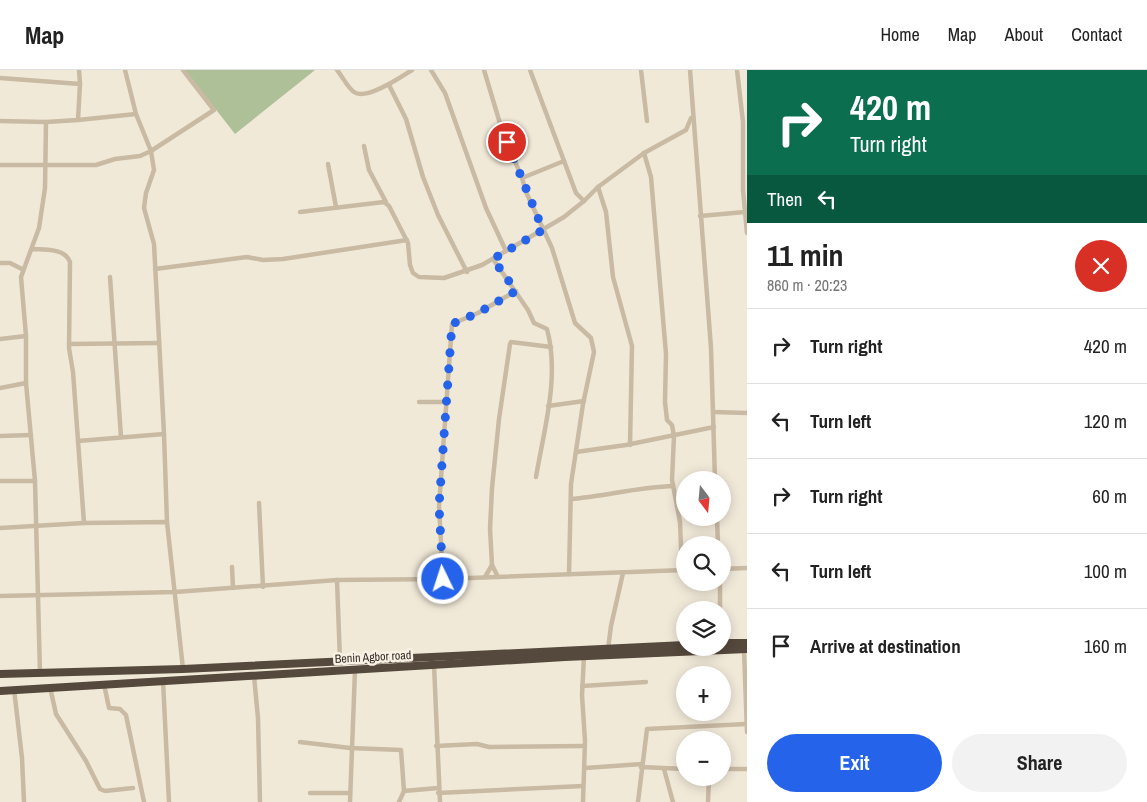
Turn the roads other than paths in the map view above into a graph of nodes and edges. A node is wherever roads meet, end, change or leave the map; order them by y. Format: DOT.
graph roads {
  1 [pos="79,70"];
  2 [pos="125,70"];
  3 [pos="183,70"];
  4 [pos="337,70"];
  5 [pos="412,70"];
  6 [pos="431,70"];
  7 [pos="484,70"];
  8 [pos="530,70"];
  9 [pos="641,70"];
  10 [pos="690,70"];
  11 [pos="736,70"];
  12 [pos="0,78"];
  13 [pos="80,84"];
  14 [pos="389,85"];
  15 [pos="136,114"];
  16 [pos="692,116"];
  17 [pos="78,120"];
  18 [pos="0,121"];
  19 [pos="647,121"];
  20 [pos="46,122"];
  21 [pos="686,130"];
  22 [pos="694,132"];
  23 [pos="364,146"];
  24 [pos="151,151"];
  25 [pos="644,153"];
  26 [pos="564,161"];
  27 [pos="328,164"];
  28 [pos="0,165"];
  29 [pos="45,165"];
  30 [pos="522,178"];
  31 [pos="598,187"];
  32 [pos="584,201"];
  33 [pos="387,203"];
  34 [pos="336,207"];
  35 [pos="300,212"];
  36 [pos="745,212"];
  37 [pos="700,216"];
  38 [pos="543,230"];
  39 [pos="747,233"];
  40 [pos="407,240"];
  41 [pos="32,249"];
  42 [pos="506,251"];
  43 [pos="493,259"];
  44 [pos="0,263"];
  45 [pos="22,269"];
  46 [pos="155,269"];
  47 [pos="467,272"];
  48 [pos="110,277"];
  49 [pos="516,291"];
  50 [pos="26,336"];
  51 [pos="0,339"];
  52 [pos="158,342"];
  53 [pos="69,344"];
  54 [pos="113,344"];
  55 [pos="551,347"];
  56 [pos="26,383"];
  57 [pos="0,388"];
  58 [pos="584,401"];
  59 [pos="420,402"];
  60 [pos="448,402"];
  61 [pos="548,406"];
  62 [pos="714,412"];
  63 [pos="747,413"];
  64 [pos="714,427"];
  65 [pos="164,434"];
  66 [pos="31,435"];
  67 [pos="0,436"];
  68 [pos="674,436"];
  69 [pos="121,437"];
  70 [pos="78,442"];
  71 [pos="630,445"];
  72 [pos="576,452"];
  73 [pos="715,471"];
  74 [pos="536,477"];
  75 [pos="0,481"];
  76 [pos="35,481"];
  77 [pos="673,486"];
  78 [pos="571,499"];
  79 [pos="259,503"];
  80 [pos="167,522"];
  81 [pos="84,523"];
  82 [pos="37,526"];
  83 [pos="0,528"];
  84 [pos="681,536"];
  85 [pos="492,565"];
  86 [pos="232,567"];
  87 [pos="747,568"];
  88 [pos="731,569"];
  89 [pos="676,570"];
  90 [pos="622,573"];
  91 [pos="569,574"];
  92 [pos="485,577"];
  93 [pos="498,577"];
  94 [pos="443,579"];
  95 [pos="337,580"];
  96 [pos="263,587"];
  97 [pos="233,588"];
  98 [pos="175,592"];
  99 [pos="36,595"];
  100 [pos="0,596"];
  101 [pos="731,644"];
  102 [pos="676,645"];
  103 [pos="746,647"];
  104 [pos="608,649"];
  105 [pos="584,653"];
  106 [pos="340,661"];
  107 [pos="434,665"];
  108 [pos="183,669"];
  109 [pos="355,670"];
  110 [pos="40,673"];
  111 [pos="0,674"];
  112 [pos="254,676"];
  113 [pos="163,681"];
  114 [pos="646,682"];
  115 [pos="104,684"];
  116 [pos="582,686"];
  117 [pos="50,687"];
  118 [pos="14,689"];
  119 [pos="0,691"];
  120 [pos="746,724"];
  121 [pos="747,732"];
  122 [pos="300,742"];
  123 [pos="436,746"];
  124 [pos="584,746"];
  125 [pos="350,748"];
  126 [pos="642,765"];
  127 [pos="584,768"];
  128 [pos="664,769"];
  129 [pos="676,769"];
  130 [pos="731,769"];
  131 [pos="747,769"];
  132 [pos="583,786"];
  133 [pos="709,786"];
  134 [pos="132,788"];
  135 [pos="438,790"];
  136 [pos="404,791"];
  137 [pos="310,793"];
  138 [pos="350,794"];
  139 [pos="24,802"];
  140 [pos="144,802"];
  141 [pos="170,802"];
  142 [pos="260,802"];
  143 [pos="350,802"];
  144 [pos="399,802"];
  145 [pos="440,802"];
  146 [pos="583,802"];
  147 [pos="638,802"];
  148 [pos="673,802"];
  149 [pos="708,802"];
  1 -- 13 [label="street"];
  2 -- 15 [label="street"];
  3 -- 24 [label="street"];
  4 -- 14 [label="street"];
  5 -- 14 [label="street"];
  6 -- 42 [label="street"];
  7 -- 30 [label="street"];
  8 -- 26 [label="street"];
  9 -- 19 [label="street"];
  10 -- 16 [label="street"];
  11 -- 36 [label="street"];
  12 -- 13 [label="street"];
  13 -- 17 [label="street"];
  14 -- 47 [label="street"];
  15 -- 17 [label="street"];
  15 -- 24 [label="street"];
  16 -- 21 [label="street"];
  16 -- 22 [label="street"];
  17 -- 20 [label="street"];
  18 -- 20 [label="street"];
  20 -- 29 [label="street"];
  21 -- 22 [label="street"];
  21 -- 25 [label="street"];
  22 -- 37 [label="street"];
  23 -- 33 [label="street"];
  24 -- 29 [label="street"];
  24 -- 46 [label="street"];
  25 -- 31 [label="street"];
  25 -- 68 [label="street"];
  26 -- 30 [label="street"];
  26 -- 32 [label="street"];
  27 -- 34 [label="street"];
  28 -- 29 [label="street"];
  29 -- 41 [label="street"];
  30 -- 38 [label="street"];
  31 -- 32 [label="street"];
  31 -- 71 [label="street"];
  32 -- 38 [label="street"];
  33 -- 34 [label="street"];
  33 -- 40 [label="street"];
  34 -- 35 [label="street"];
  36 -- 37 [label="street"];
  36 -- 39 [label="street"];
  37 -- 62 [label="street"];
  38 -- 42 [label="street"];
  38 -- 58 [label="street"];
  40 -- 46 [label="street"];
  40 -- 47 [label="street"];
  41 -- 45 [label="street"];
  41 -- 53 [label="street"];
  42 -- 43 [label="street"];
  43 -- 47 [label="street"];
  43 -- 49 [label="street"];
  44 -- 45 [label="street"];
  45 -- 50 [label="street"];
  46 -- 52 [label="street"];
  48 -- 54 [label="street"];
  49 -- 55 [label="street"];
  49 -- 60 [label="street"];
  50 -- 51 [label="street"];
  50 -- 56 [label="street"];
  52 -- 54 [label="street"];
  52 -- 65 [label="street"];
  53 -- 54 [label="street"];
  53 -- 70 [label="street"];
  54 -- 69 [label="street"];
  55 -- 61 [label="street"];
  55 -- 85 [label="street"];
  56 -- 57 [label="street"];
  56 -- 66 [label="street"];
  58 -- 61 [label="street"];
  58 -- 72 [label="street"];
  59 -- 60 [label="street"];
  60 -- 94 [label="street"];
  61 -- 74 [label="street"];
  62 -- 63 [label="street"];
  62 -- 64 [label="street"];
  64 -- 68 [label="street"];
  64 -- 73 [label="street"];
  65 -- 69 [label="street"];
  65 -- 80 [label="street"];
  66 -- 67 [label="street"];
  66 -- 76 [label="street"];
  68 -- 71 [label="street"];
  68 -- 77 [label="street"];
  69 -- 70 [label="street"];
  70 -- 81 [label="street"];
  71 -- 72 [label="street"];
  72 -- 78 [label="street"];
  75 -- 76 [label="street"];
  76 -- 82 [label="street"];
  77 -- 78 [label="street"];
  77 -- 84 [label="street"];
  78 -- 91 [label="street"];
  79 -- 96 [label="street"];
  80 -- 81 [label="street"];
  80 -- 98 [label="street"];
  81 -- 82 [label="street"];
  82 -- 83 [label="street"];
  82 -- 99 [label="street"];
  85 -- 92 [label="street"];
  85 -- 93 [label="street"];
  86 -- 97 [label="street"];
  87 -- 88 [label="street"];
  89 -- 90 [label="street"];
  90 -- 91 [label="street"];
  90 -- 104 [label="street"];
  91 -- 93 [label="street"];
  92 -- 93 [label="street"];
  92 -- 94 [label="street"];
  94 -- 95 [label="street"];
  95 -- 96 [label="street"];
  95 -- 106 [label="street"];
  96 -- 97 [label="street"];
  97 -- 98 [label="street"];
  98 -- 99 [label="street"];
  98 -- 108 [label="street"];
  99 -- 100 [label="street"];
  99 -- 110 [label="street"];
  101 -- 103 [label="highway"];
  102 -- 104 [label="highway, Benin Agbor road"];
  103 -- 105 [label="highway, Benin Agbor road"];
  103 -- 120 [label="street"];
  104 -- 105 [label="highway, Benin Agbor road"];
  105 -- 106 [label="highway, Benin Agbor road"];
  105 -- 107 [label="highway, Benin Agbor road"];
  105 -- 116 [label="street"];
  106 -- 108 [label="highway, Benin Agbor road"];
  107 -- 109 [label="highway, Benin Agbor road"];
  107 -- 123 [label="street"];
  108 -- 110 [label="highway, Benin Agbor road"];
  109 -- 112 [label="highway, Benin Agbor road"];
  109 -- 125 [label="street"];
  110 -- 111 [label="highway, Benin Agbor road"];
  112 -- 113 [label="highway, Benin Agbor road"];
  112 -- 142 [label="street"];
  113 -- 115 [label="highway, Benin Agbor road"];
  113 -- 141 [label="street"];
  114 -- 116 [label="street"];
  115 -- 117 [label="highway, Benin Agbor road"];
  115 -- 140 [label="street"];
  116 -- 124 [label="street"];
  117 -- 118 [label="highway, Benin Agbor road"];
  117 -- 134 [label="street"];
  118 -- 119 [label="highway, Benin Agbor road"];
  118 -- 139 [label="street"];
  120 -- 121 [label="street"];
  120 -- 126 [label="street"];
  122 -- 125 [label="street"];
  123 -- 124 [label="street"];
  123 -- 135 [label="street"];
  124 -- 127 [label="street"];
  125 -- 136 [label="street"];
  125 -- 138 [label="street"];
  126 -- 127 [label="street"];
  126 -- 128 [label="street"];
  126 -- 147 [label="street"];
  127 -- 132 [label="street"];
  128 -- 129 [label="street"];
  128 -- 148 [label="street"];
  130 -- 131 [label="street"];
  132 -- 135 [label="street"];
  132 -- 146 [label="street"];
  133 -- 149 [label="street"];
  135 -- 136 [label="street"];
  135 -- 145 [label="street"];
  136 -- 144 [label="street"];
  137 -- 138 [label="street"];
  138 -- 143 [label="street"];
}
